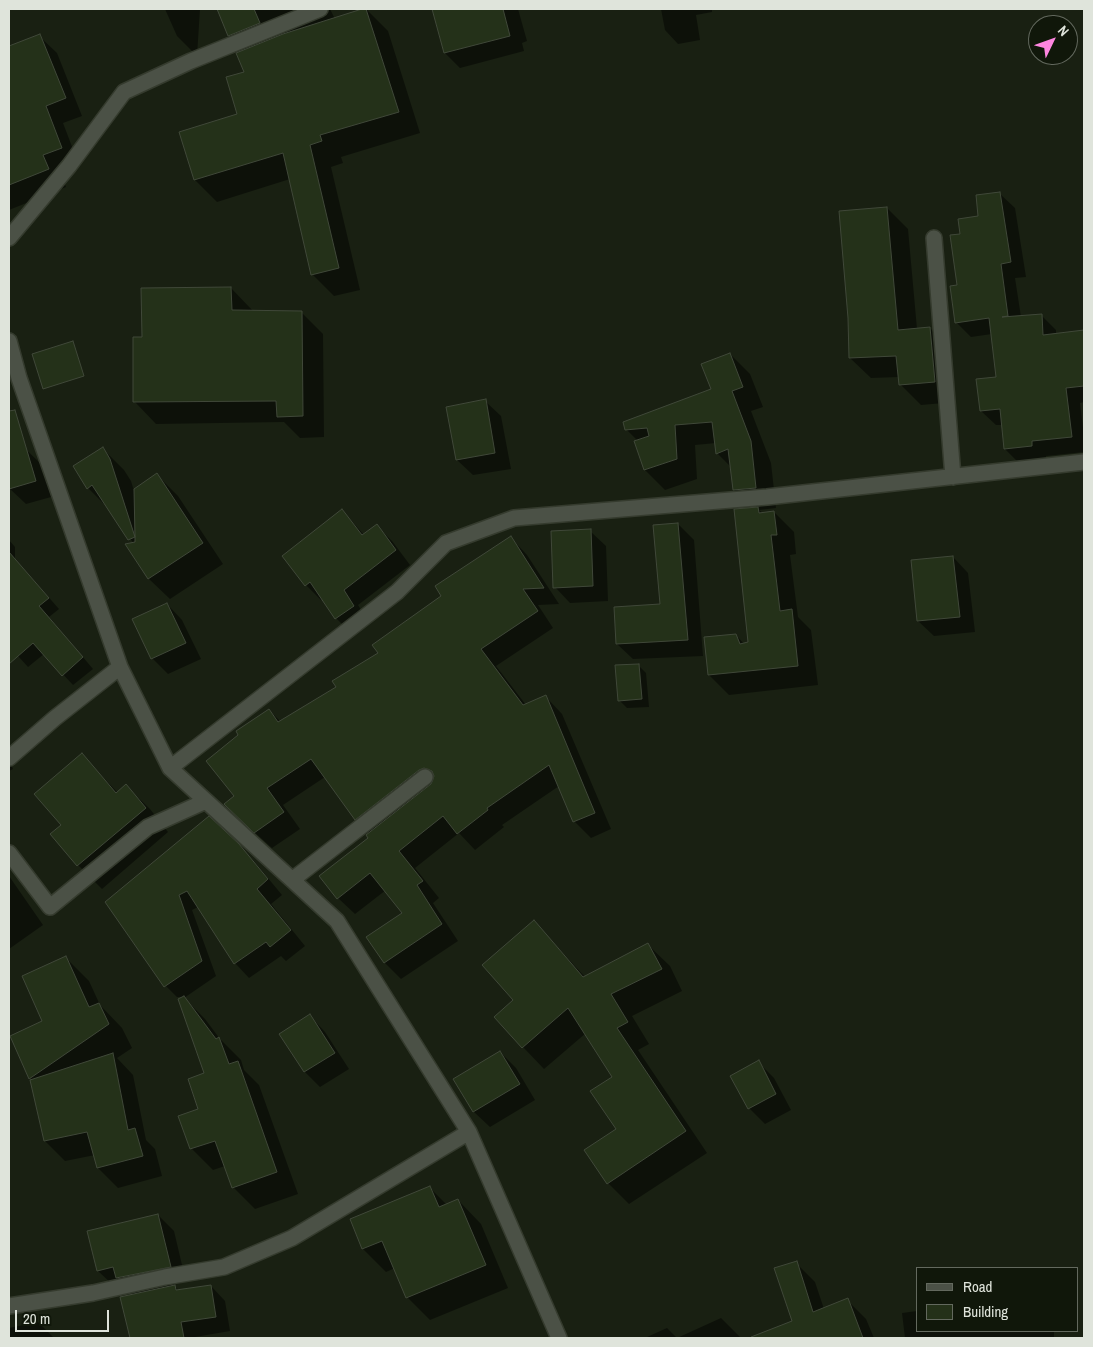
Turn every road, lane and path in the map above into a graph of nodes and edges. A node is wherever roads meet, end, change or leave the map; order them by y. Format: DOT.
graph roads {
  1 [pos="320,9"];
  2 [pos="9,238"];
  3 [pos="934,238"];
  4 [pos="9,341"];
  5 [pos="1084,462"];
  6 [pos="953,477"];
  7 [pos="120,667"];
  8 [pos="9,758"];
  9 [pos="170,768"];
  10 [pos="426,778"];
  11 [pos="206,801"];
  12 [pos="9,853"];
  13 [pos="292,880"];
  14 [pos="469,1132"];
  15 [pos="9,1306"];
  16 [pos="559,1338"];
  1 -- 2 [label="street"];
  3 -- 6 [label="street"];
  4 -- 7 [label="street"];
  5 -- 6 [label="street"];
  6 -- 9 [label="street"];
  7 -- 8 [label="street"];
  7 -- 9 [label="street"];
  9 -- 11 [label="street"];
  10 -- 13 [label="street"];
  11 -- 12 [label="street"];
  11 -- 13 [label="street"];
  13 -- 14 [label="street"];
  14 -- 15 [label="street"];
  14 -- 16 [label="street"];
}
